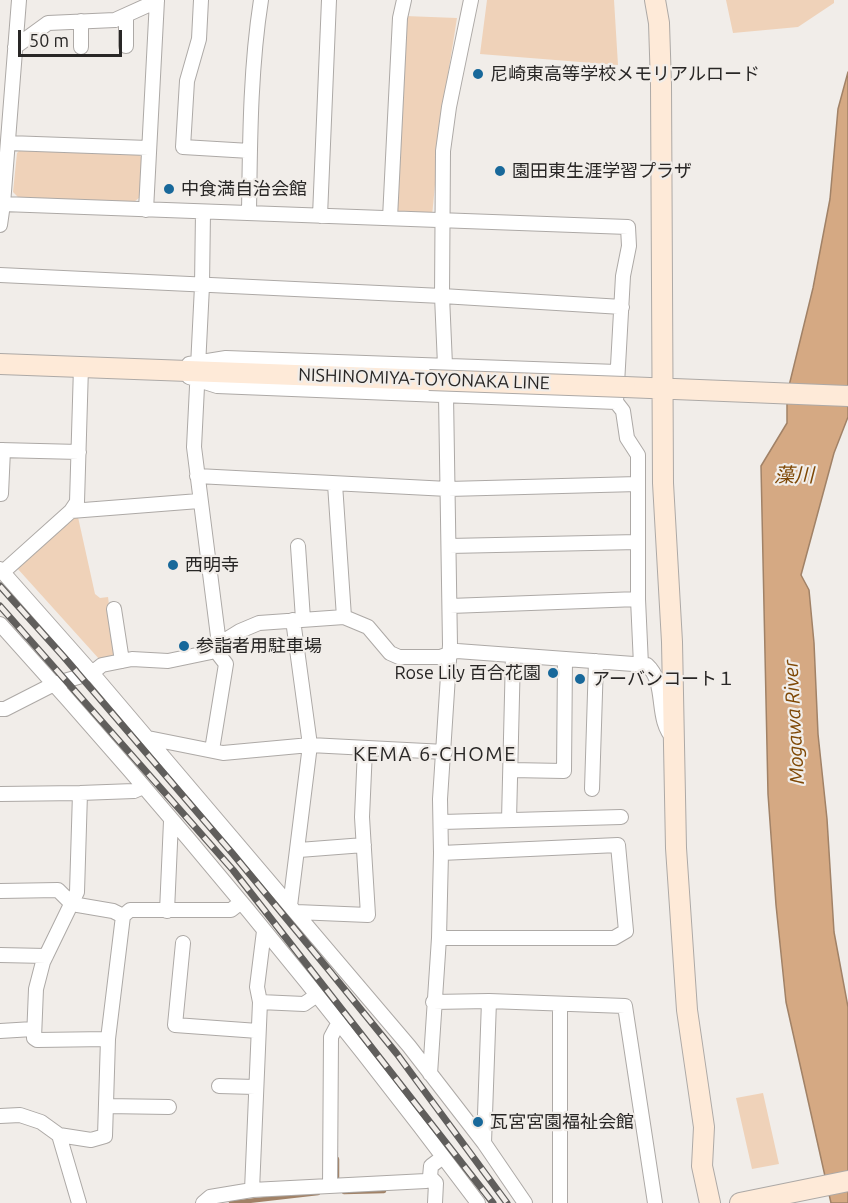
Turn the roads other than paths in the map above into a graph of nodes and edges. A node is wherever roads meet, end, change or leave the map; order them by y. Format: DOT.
graph roads {
  1 [pos="19,0"];
  2 [pos="201,0"];
  3 [pos="261,0"];
  4 [pos="329,0"];
  5 [pos="404,0"];
  6 [pos="471,0"];
  7 [pos="655,0"];
  8 [pos="157,1"];
  9 [pos="126,16"];
  10 [pos="81,21"];
  11 [pos="126,46"];
  12 [pos="15,47"];
  13 [pos="81,47"];
  14 [pos="0,60"];
  15 [pos="14,63"];
  16 [pos="8,143"];
  17 [pos="148,148"];
  18 [pos="250,151"];
  19 [pos="3,204"];
  20 [pos="146,210"];
  21 [pos="203,212"];
  22 [pos="249,213"];
  23 [pos="320,216"];
  24 [pos="390,218"];
  25 [pos="443,220"];
  26 [pos="0,225"];
  27 [pos="0,275"];
  28 [pos="202,286"];
  29 [pos="442,296"];
  30 [pos="622,307"];
  31 [pos="0,364"];
  32 [pos="445,364"];
  33 [pos="81,367"];
  34 [pos="197,371"];
  35 [pos="619,387"];
  36 [pos="670,389"];
  37 [pos="446,394"];
  38 [pos="848,396"];
  39 [pos="1,450"];
  40 [pos="79,452"];
  41 [pos="197,476"];
  42 [pos="335,484"];
  43 [pos="638,484"];
  44 [pos="448,489"];
  45 [pos="2,494"];
  46 [pos="200,501"];
  47 [pos="71,511"];
  48 [pos="638,542"];
  49 [pos="298,546"];
  50 [pos="449,546"];
  51 [pos="1,571"];
  52 [pos="638,599"];
  53 [pos="450,606"];
  54 [pos="114,609"];
  55 [pos="344,617"];
  56 [pos="298,620"];
  57 [pos="0,624"];
  58 [pos="217,647"];
  59 [pos="449,653"];
  60 [pos="513,655"];
  61 [pos="565,659"];
  62 [pos="596,661"];
  63 [pos="122,662"];
  64 [pos="641,665"];
  65 [pos="92,673"];
  66 [pos="54,684"];
  67 [pos="0,709"];
  68 [pos="148,738"];
  69 [pos="675,741"];
  70 [pos="310,745"];
  71 [pos="365,749"];
  72 [pos="212,750"];
  73 [pos="445,752"];
  74 [pos="511,770"];
  75 [pos="143,787"];
  76 [pos="592,789"];
  77 [pos="0,794"];
  78 [pos="80,794"];
  79 [pos="621,817"];
  80 [pos="509,820"];
  81 [pos="171,821"];
  82 [pos="441,822"];
  83 [pos="364,845"];
  84 [pos="298,850"];
  85 [pos="441,853"];
  86 [pos="0,891"];
  87 [pos="240,903"];
  88 [pos="72,904"];
  89 [pos="293,909"];
  90 [pos="167,911"];
  91 [pos="123,916"];
  92 [pos="264,930"];
  93 [pos="439,938"];
  94 [pos="183,943"];
  95 [pos="0,955"];
  96 [pos="46,956"];
  97 [pos="316,995"];
  98 [pos="489,1001"];
  99 [pos="260,1002"];
  100 [pos="433,1002"];
  101 [pos="560,1005"];
  102 [pos="339,1022"];
  103 [pos="33,1029"];
  104 [pos="0,1031"];
  105 [pos="258,1031"];
  106 [pos="108,1039"];
  107 [pos="430,1074"];
  108 [pos="219,1086"];
  109 [pos="255,1087"];
  110 [pos="106,1106"];
  111 [pos="169,1107"];
  112 [pos="0,1116"];
  113 [pos="58,1135"];
  114 [pos="484,1143"];
  115 [pos="443,1157"];
  116 [pos="430,1177"];
  117 [pos="848,1181"];
  118 [pos="334,1186"];
  119 [pos="252,1190"];
  120 [pos="79,1203"];
  121 [pos="204,1203"];
  122 [pos="435,1203"];
  123 [pos="477,1203"];
  124 [pos="525,1203"];
  125 [pos="560,1203"];
  126 [pos="656,1203"];
  127 [pos="711,1203"];
  128 [pos="740,1203"];
  1 -- 12 [label="street"];
  2 -- 18 [label="street"];
  3 -- 18 [label="street"];
  4 -- 23 [label="street"];
  5 -- 24 [label="street"];
  6 -- 25 [label="street"];
  7 -- 36 [label="street"];
  8 -- 9 [label="street"];
  8 -- 17 [label="street"];
  9 -- 10 [label="street"];
  9 -- 11 [label="street"];
  10 -- 12 [label="street"];
  10 -- 13 [label="street"];
  12 -- 15 [label="street"];
  14 -- 15 [label="street"];
  15 -- 16 [label="street"];
  16 -- 17 [label="street"];
  16 -- 19 [label="street"];
  17 -- 20 [label="street"];
  18 -- 22 [label="street"];
  19 -- 20 [label="street"];
  19 -- 26 [label="street"];
  20 -- 21 [label="street"];
  21 -- 22 [label="street"];
  21 -- 28 [label="street"];
  22 -- 23 [label="street"];
  23 -- 24 [label="street"];
  24 -- 25 [label="street"];
  25 -- 29 [label="street"];
  25 -- 30 [label="street"];
  27 -- 28 [label="street"];
  28 -- 29 [label="street"];
  28 -- 34 [label="street"];
  29 -- 30 [label="street"];
  29 -- 32 [label="street"];
  30 -- 35 [label="street"];
  31 -- 33 [label="street, NISHINOMIYA-TOYONAKA LINE"];
  32 -- 34 [label="street"];
  32 -- 35 [label="street"];
  33 -- 34 [label="street, NISHINOMIYA-TOYONAKA LINE"];
  33 -- 40 [label="street"];
  34 -- 35 [label="street, NISHINOMIYA-TOYONAKA LINE, bridge"];
  34 -- 37 [label="street"];
  34 -- 41 [label="street"];
  35 -- 36 [label="street, NISHINOMIYA-TOYONAKA LINE"];
  35 -- 37 [label="street"];
  35 -- 43 [label="street"];
  36 -- 38 [label="street, NISHINOMIYA-TOYONAKA LINE"];
  36 -- 69 [label="street"];
  37 -- 44 [label="street"];
  39 -- 40 [label="street"];
  39 -- 45 [label="street"];
  40 -- 47 [label="street"];
  41 -- 42 [label="street"];
  41 -- 46 [label="street"];
  42 -- 44 [label="street"];
  42 -- 55 [label="street"];
  43 -- 44 [label="street"];
  43 -- 48 [label="street"];
  44 -- 50 [label="street"];
  46 -- 47 [label="street"];
  46 -- 58 [label="street"];
  47 -- 51 [label="street"];
  48 -- 50 [label="street"];
  48 -- 52 [label="street"];
  49 -- 56 [label="street"];
  50 -- 53 [label="street"];
  51 -- 65 [label="street"];
  52 -- 53 [label="street"];
  52 -- 64 [label="street"];
  53 -- 59 [label="street"];
  54 -- 63 [label="street"];
  55 -- 56 [label="street"];
  55 -- 59 [label="street"];
  56 -- 58 [label="street"];
  56 -- 70 [label="street"];
  57 -- 66 [label="street"];
  58 -- 63 [label="street"];
  58 -- 72 [label="street"];
  59 -- 60 [label="street"];
  59 -- 73 [label="street"];
  60 -- 61 [label="street"];
  60 -- 74 [label="street"];
  61 -- 62 [label="street"];
  61 -- 74 [label="street"];
  62 -- 64 [label="street"];
  62 -- 76 [label="street"];
  63 -- 65 [label="street"];
  64 -- 69 [label="street"];
  65 -- 66 [label="street"];
  65 -- 68 [label="street"];
  66 -- 67 [label="street"];
  66 -- 75 [label="street"];
  68 -- 72 [label="street"];
  68 -- 89 [label="street"];
  69 -- 127 [label="street"];
  70 -- 71 [label="street"];
  70 -- 72 [label="street"];
  70 -- 84 [label="street"];
  71 -- 73 [label="street"];
  71 -- 83 [label="street"];
  73 -- 82 [label="street"];
  74 -- 80 [label="street"];
  75 -- 78 [label="street"];
  75 -- 81 [label="street"];
  77 -- 78 [label="street"];
  78 -- 88 [label="street"];
  79 -- 80 [label="street"];
  80 -- 82 [label="street"];
  81 -- 87 [label="street"];
  81 -- 90 [label="street"];
  82 -- 85 [label="street"];
  83 -- 84 [label="street"];
  83 -- 89 [label="street"];
  84 -- 89 [label="street"];
  85 -- 93 [label="street"];
  85 -- 93 [label="street"];
  86 -- 88 [label="street"];
  87 -- 90 [label="street"];
  87 -- 92 [label="street"];
  88 -- 91 [label="street"];
  88 -- 96 [label="street"];
  89 -- 107 [label="street"];
  90 -- 91 [label="street"];
  91 -- 106 [label="street"];
  92 -- 97 [label="street"];
  92 -- 99 [label="street"];
  93 -- 100 [label="street"];
  94 -- 105 [label="street"];
  95 -- 96 [label="street"];
  96 -- 103 [label="street"];
  97 -- 99 [label="street"];
  97 -- 102 [label="street"];
  98 -- 100 [label="street"];
  98 -- 101 [label="street"];
  98 -- 114 [label="street"];
  99 -- 105 [label="street"];
  100 -- 107 [label="street"];
  101 -- 125 [label="street"];
  101 -- 126 [label="street"];
  102 -- 115 [label="street"];
  102 -- 118 [label="street"];
  103 -- 104 [label="street"];
  103 -- 106 [label="street"];
  105 -- 109 [label="street"];
  106 -- 110 [label="street"];
  107 -- 114 [label="street"];
  108 -- 109 [label="street"];
  109 -- 119 [label="street"];
  110 -- 111 [label="street"];
  110 -- 113 [label="street"];
  112 -- 113 [label="street"];
  113 -- 120 [label="street"];
  114 -- 124 [label="street"];
  115 -- 116 [label="street"];
  115 -- 123 [label="street"];
  116 -- 118 [label="street"];
  116 -- 122 [label="street"];
  117 -- 128 [label="street"];
  118 -- 119 [label="street"];
  119 -- 121 [label="street"];
}
